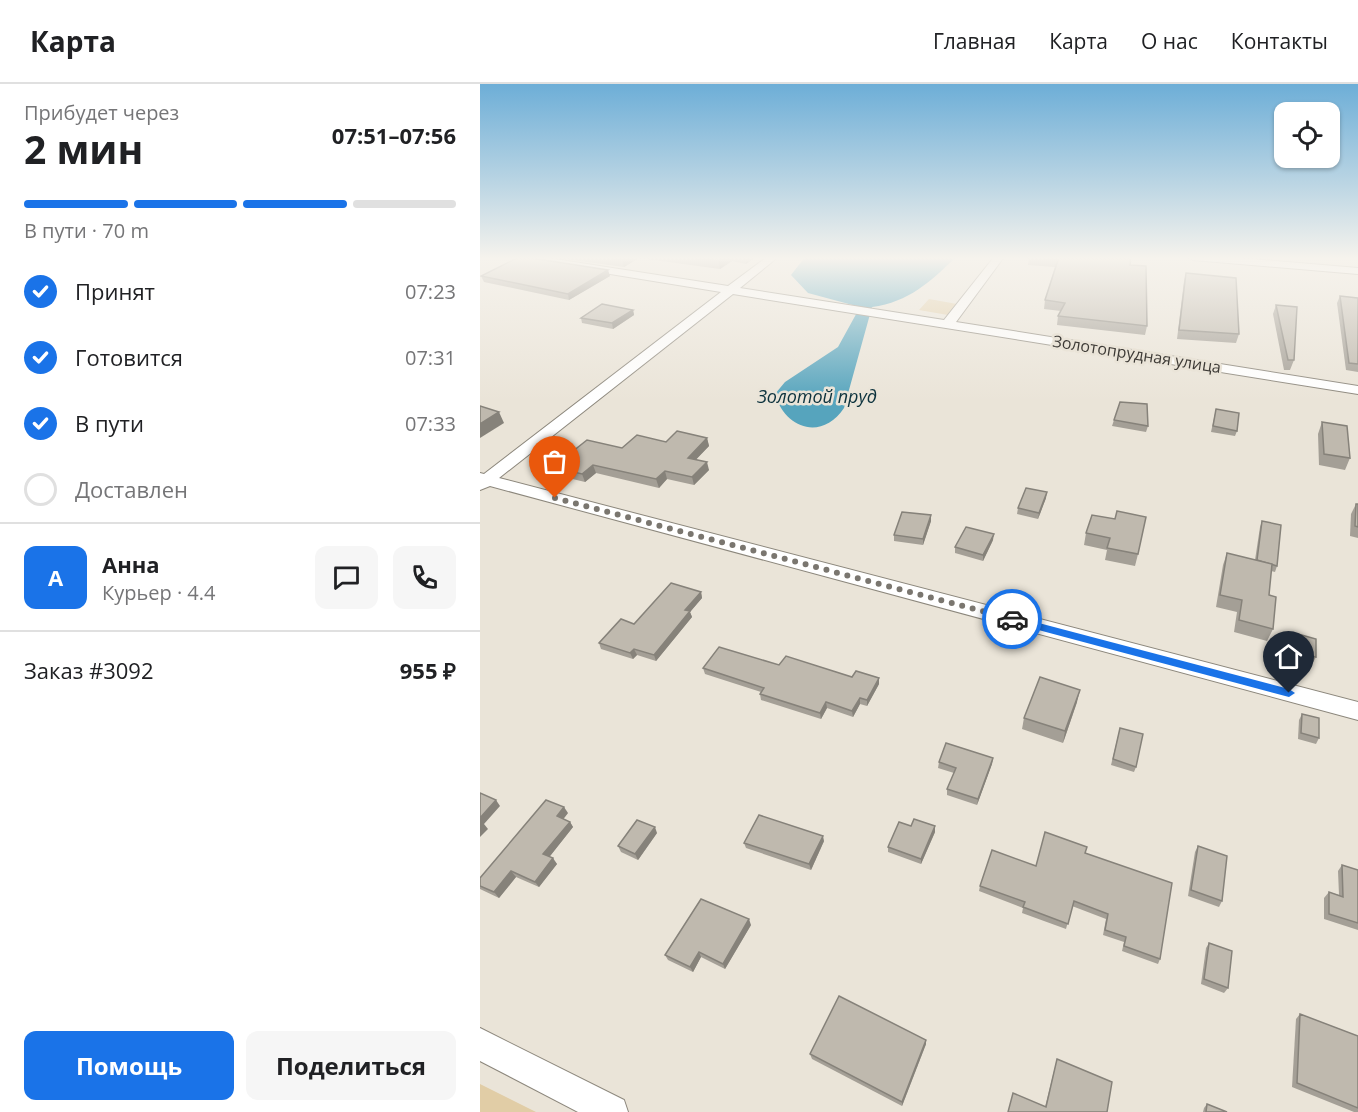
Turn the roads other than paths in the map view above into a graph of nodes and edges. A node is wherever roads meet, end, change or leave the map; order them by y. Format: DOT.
graph roads {
  1 [pos="711,305"];
  2 [pos="827,305"];
  3 [pos="962,305"];
  4 [pos="948,324"];
  5 [pos="1358,390"];
  6 [pos="482,481"];
  7 [pos="1358,711"];
  8 [pos="480,1044"];
  9 [pos="612,1112"];
  1 -- 6 [label="street"];
  2 -- 4 [label="street, Золотопрудная улица"];
  3 -- 4 [label="street"];
  4 -- 5 [label="street, Золотопрудная улица"];
  6 -- 7 [label="street"];
  8 -- 9 [label="street"];
}
